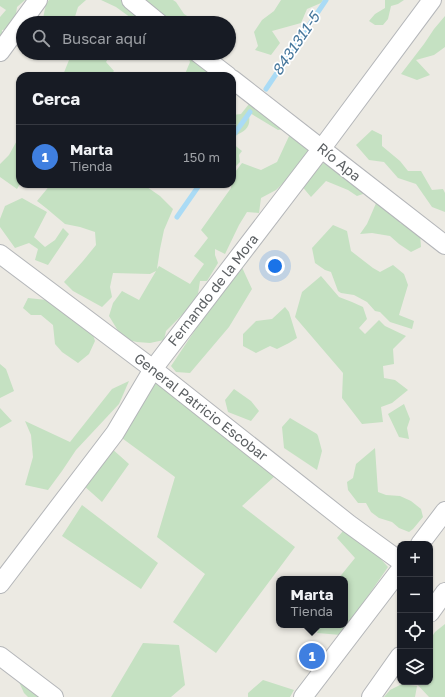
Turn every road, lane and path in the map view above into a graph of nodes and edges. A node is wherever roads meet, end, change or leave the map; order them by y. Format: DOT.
graph roads {
  1 [pos="38,0"];
  2 [pos="131,0"];
  3 [pos="432,0"];
  4 [pos="26,16"];
  5 [pos="151,16"];
  6 [pos="16,30"];
  7 [pos="0,52"];
  8 [pos="207,60"];
  9 [pos="223,72"];
  10 [pos="236,82"];
  11 [pos="322,148"];
  12 [pos="445,245"];
  13 [pos="0,254"];
  14 [pos="153,369"];
  15 [pos="445,511"];
  16 [pos="422,541"];
  17 [pos="397,559"];
  18 [pos="397,574"];
  19 [pos="0,584"];
  20 [pos="445,592"];
  21 [pos="433,609"];
  22 [pos="0,656"];
  23 [pos="397,660"];
  24 [pos="54,697"];
  25 [pos="304,697"];
  26 [pos="371,697"];
  1 -- 4 [label="street"];
  2 -- 5 [label="street"];
  3 -- 11 [label="street, Fernando de la Mora"];
  6 -- 7 [label="street"];
  8 -- 9 [label="street"];
  10 -- 11 [label="street, Río Apa"];
  11 -- 12 [label="street, Río Apa"];
  11 -- 14 [label="street, Fernando de la Mora"];
  13 -- 14 [label="street, General Patricio Escobar"];
  14 -- 17 [label="street, General Patricio Escobar"];
  14 -- 19 [label="street, Fernando de la Mora"];
  15 -- 16 [label="street"];
  18 -- 25 [label="street"];
  20 -- 21 [label="street"];
  22 -- 24 [label="street"];
  23 -- 26 [label="street"];
}
